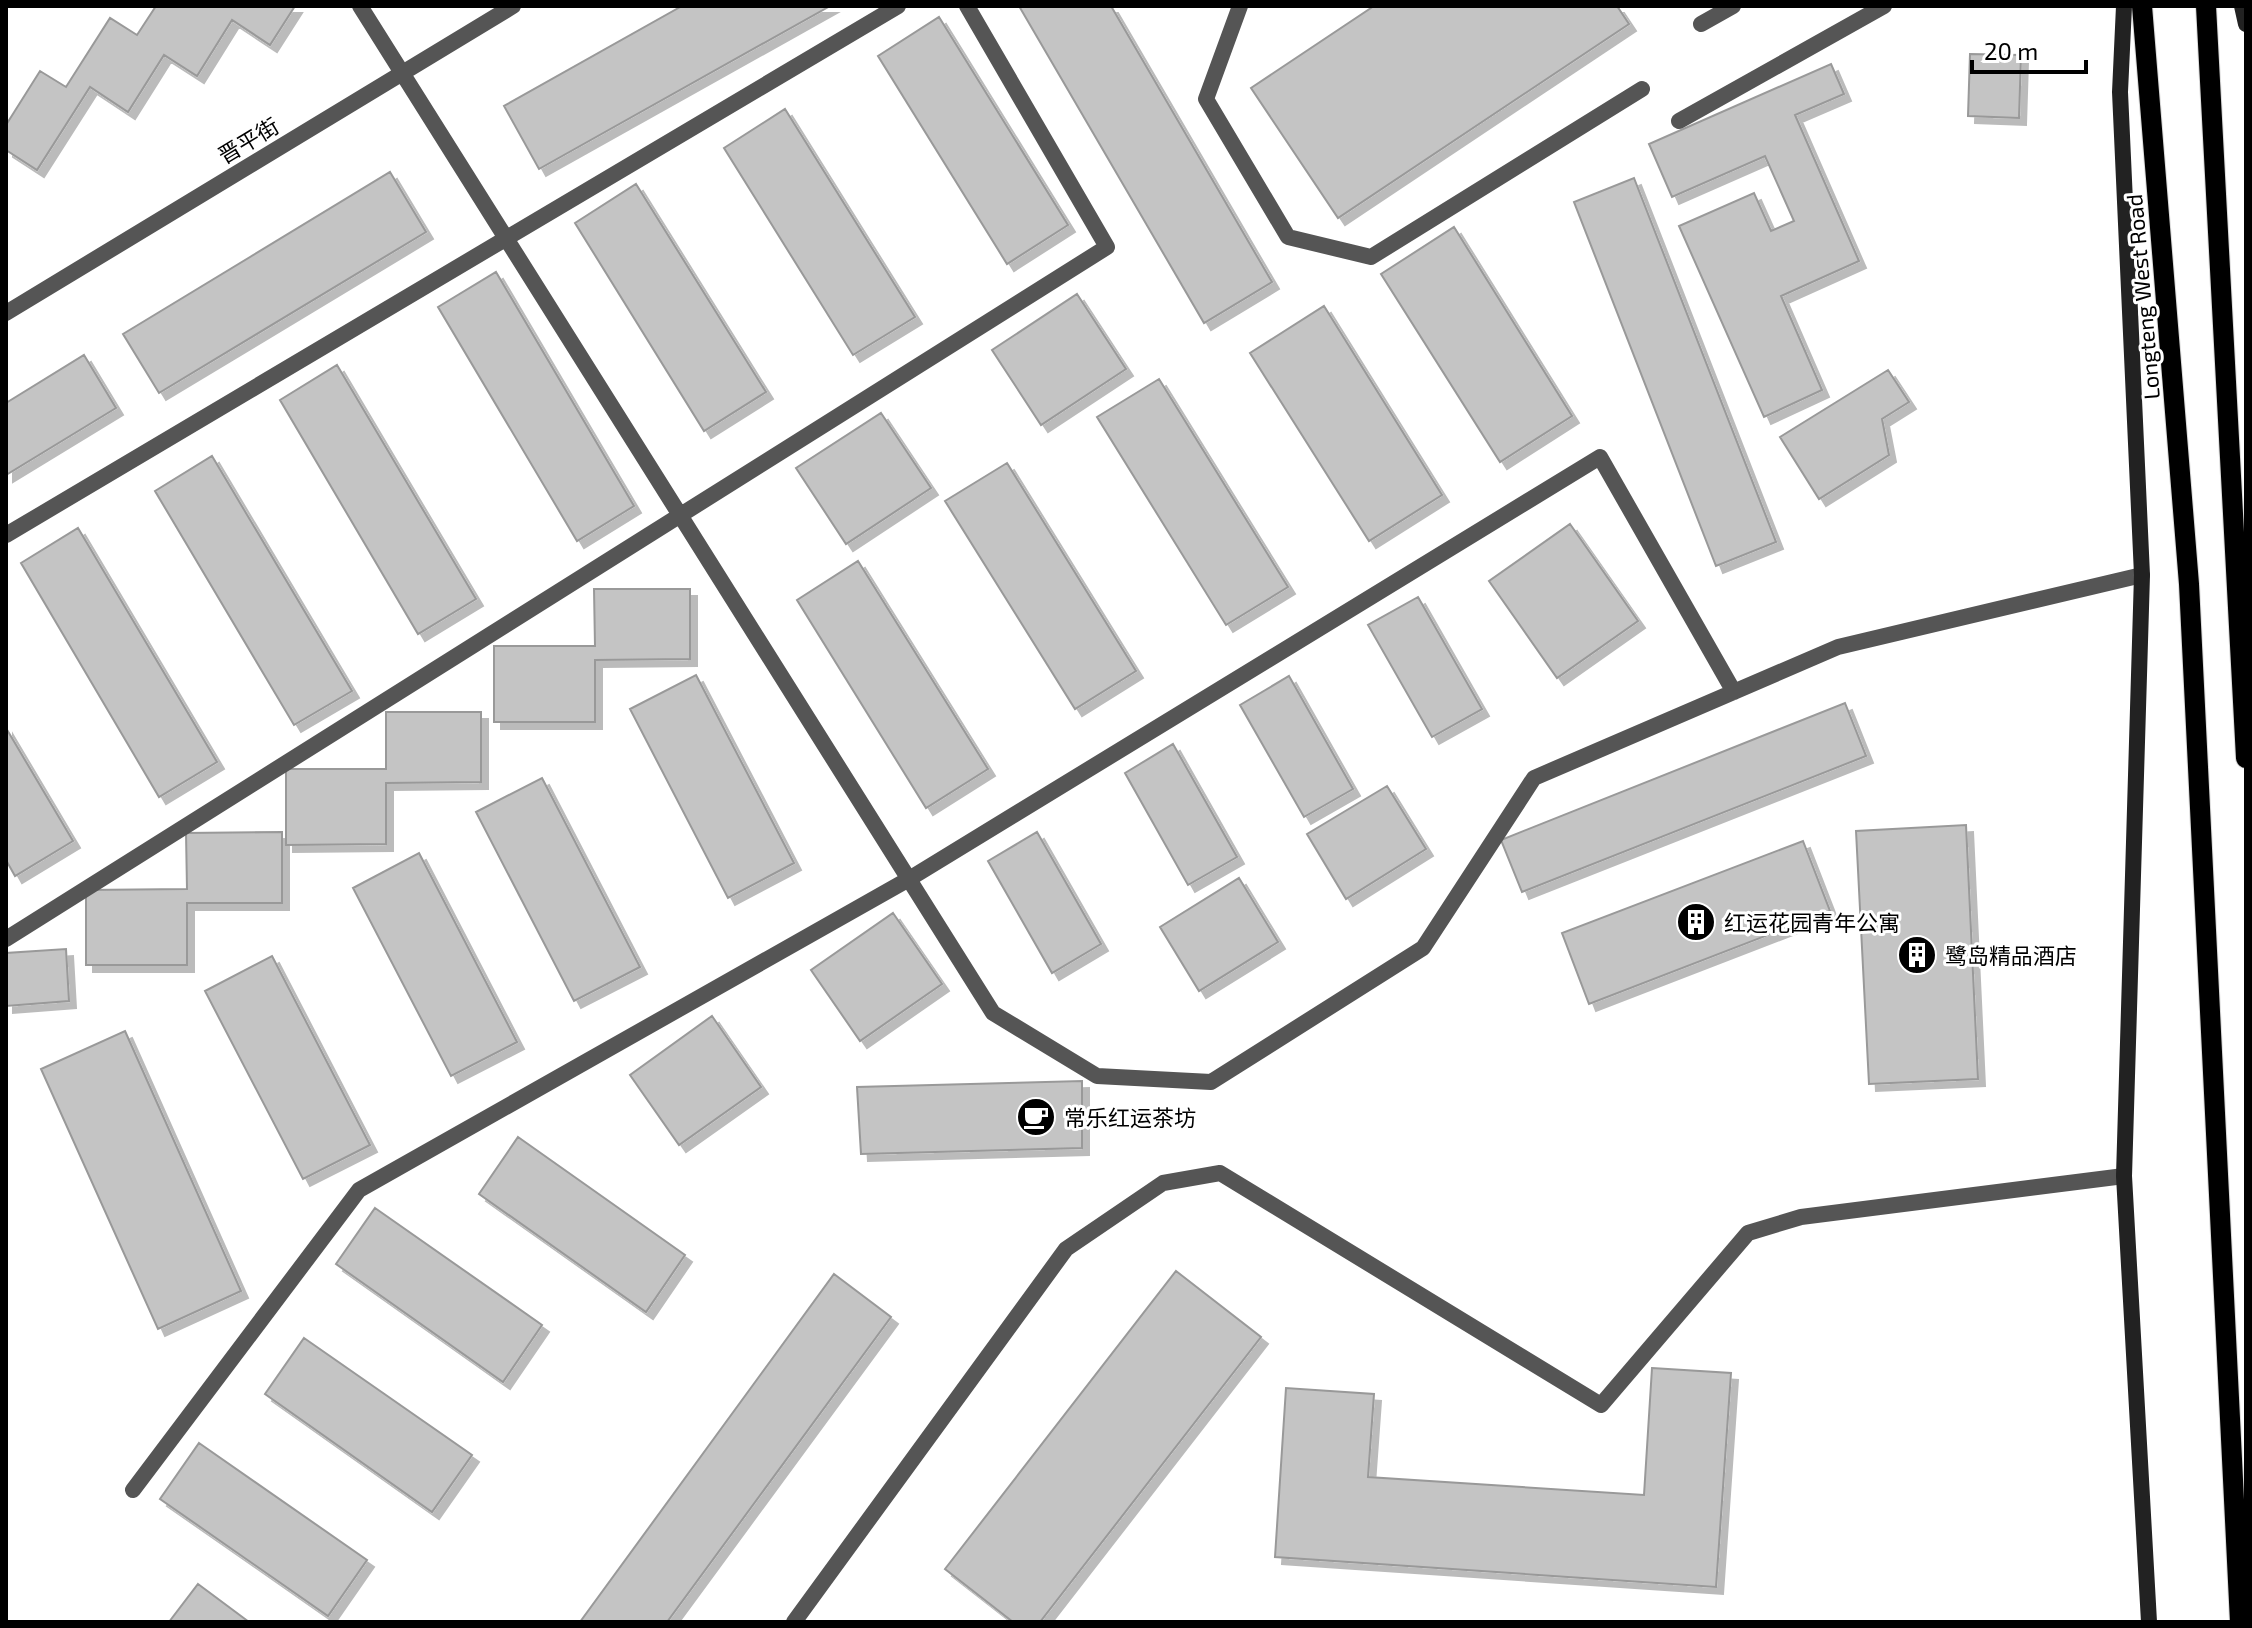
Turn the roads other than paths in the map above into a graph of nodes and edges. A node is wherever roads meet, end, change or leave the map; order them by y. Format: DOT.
graph roads {
  1 [pos="360,6"];
  2 [pos="513,6"];
  3 [pos="898,6"];
  4 [pos="967,6"];
  5 [pos="1240,6"];
  6 [pos="1733,6"];
  7 [pos="1884,6"];
  8 [pos="2124,6"];
  9 [pos="2142,6"];
  10 [pos="2206,6"];
  11 [pos="2242,6"];
  12 [pos="1701,24"];
  13 [pos="2246,24"];
  14 [pos="401,73"];
  15 [pos="1642,89"];
  16 [pos="1679,121"];
  17 [pos="505,238"];
  18 [pos="6,313"];
  19 [pos="680,516"];
  20 [pos="6,535"];
  21 [pos="2142,575"];
  22 [pos="1734,692"];
  23 [pos="2246,758"];
  24 [pos="909,879"];
  25 [pos="6,939"];
  26 [pos="2124,1176"];
  27 [pos="133,1490"];
  28 [pos="794,1622"];
  29 [pos="2149,1622"];
  30 [pos="2240,1622"];
  1 -- 14 [label="street"];
  2 -- 14 [label="street, 晋平街"];
  3 -- 17 [label="street"];
  4 -- 19 [label="street"];
  5 -- 15 [label="street"];
  6 -- 12 [label="street"];
  7 -- 16 [label="street"];
  8 -- 21 [label="main road"];
  9 -- 30 [label="main road, Longteng West Road"];
  10 -- 23 [label="main road"];
  11 -- 13 [label="main road"];
  14 -- 17 [label="street"];
  14 -- 18 [label="street, 晋平街"];
  17 -- 19 [label="street"];
  17 -- 20 [label="street"];
  19 -- 24 [label="street"];
  19 -- 25 [label="street"];
  21 -- 22 [label="street"];
  21 -- 26 [label="main road"];
  22 -- 24 [label="street"];
  22 -- 24 [label="street"];
  24 -- 27 [label="street"];
  26 -- 28 [label="street"];
  26 -- 29 [label="main road"];
}
